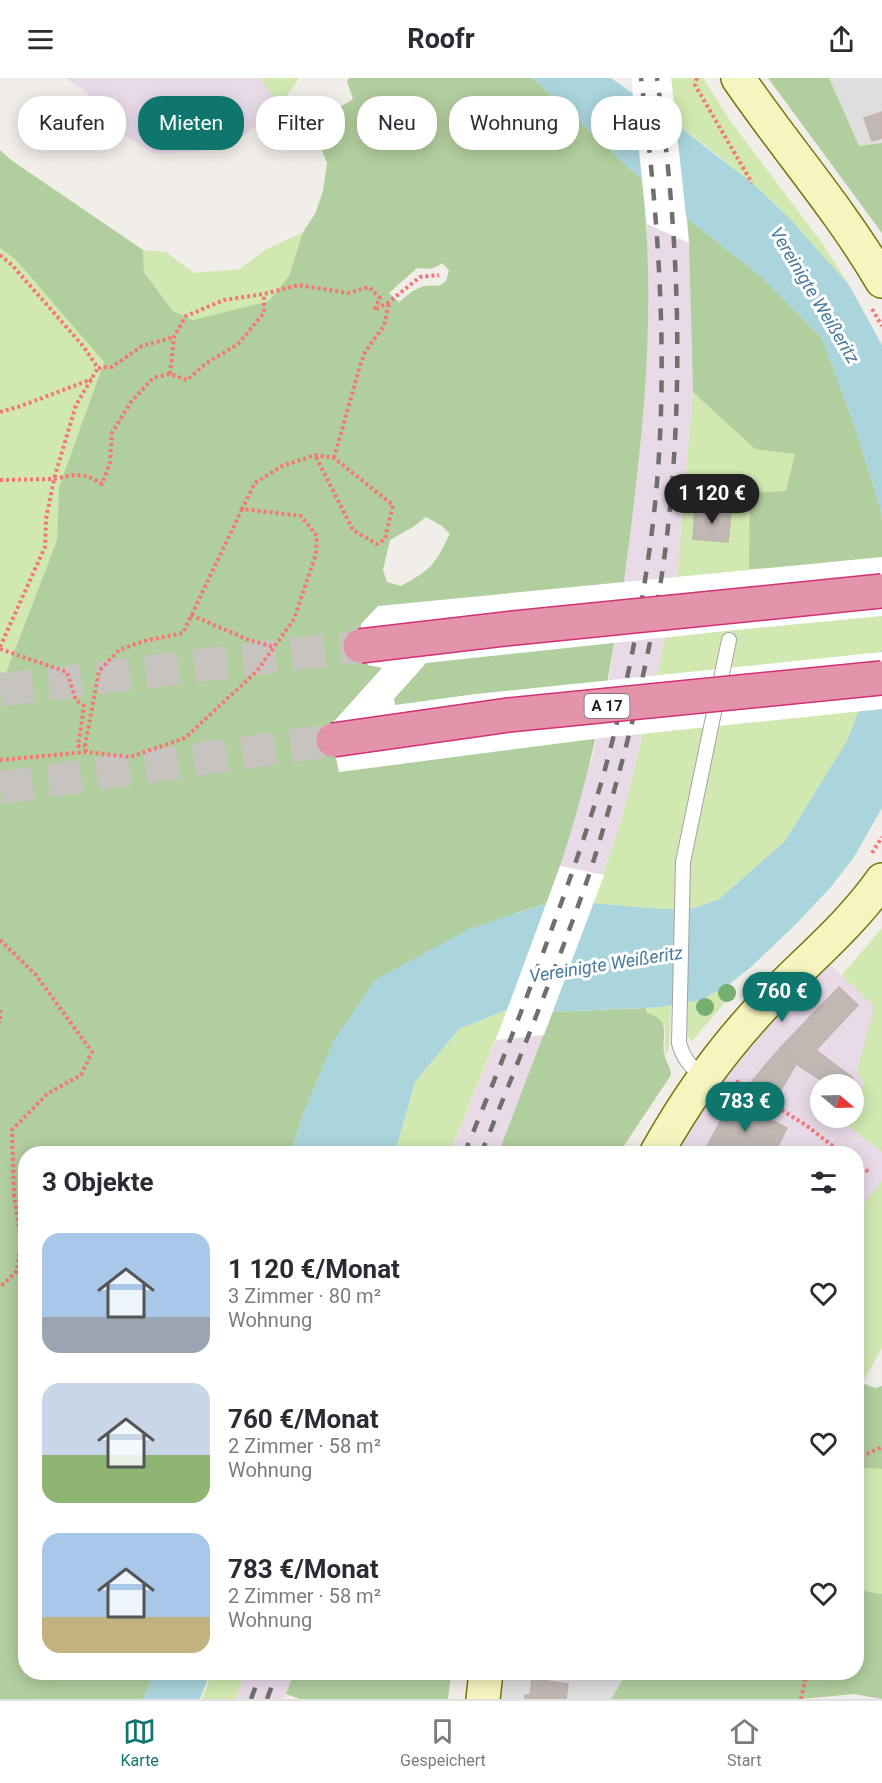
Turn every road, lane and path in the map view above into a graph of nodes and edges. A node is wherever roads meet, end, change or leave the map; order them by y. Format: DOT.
graph roads {
  1 [pos="697,78"];
  2 [pos="738,78"];
  3 [pos="752,183"];
  4 [pos="0,255"];
  5 [pos="439,275"];
  6 [pos="882,281"];
  7 [pos="264,294"];
  8 [pos="389,302"];
  9 [pos="174,337"];
  10 [pos="98,368"];
  11 [pos="170,374"];
  12 [pos="92,379"];
  13 [pos="0,412"];
  14 [pos="315,455"];
  15 [pos="334,458"];
  16 [pos="54,479"];
  17 [pos="0,480"];
  18 [pos="242,509"];
  19 [pos="882,591"];
  20 [pos="191,615"];
  21 [pos="729,640"];
  22 [pos="360,646"];
  23 [pos="274,647"];
  24 [pos="0,648"];
  25 [pos="882,678"];
  26 [pos="333,740"];
  27 [pos="85,746"];
  28 [pos="86,752"];
  29 [pos="0,760"];
  30 [pos="882,880"];
  31 [pos="0,940"];
  32 [pos="0,1010"];
  33 [pos="0,1023"];
  34 [pos="708,1071"];
  35 [pos="661,1146"];
  36 [pos="833,1146"];
  37 [pos="864,1169"];
  38 [pos="870,1173"];
  39 [pos="18,1221"];
  40 [pos="18,1258"];
  41 [pos="0,1287"];
  42 [pos="882,1447"];
  43 [pos="864,1455"];
  44 [pos="485,1680"];
  45 [pos="805,1680"];
  46 [pos="483,1699"];
  47 [pos="801,1699"];
  1 -- 3 [label="path"];
  2 -- 6 [label="main road"];
  4 -- 10 [label="path"];
  5 -- 8 [label="path"];
  7 -- 8 [label="path"];
  7 -- 9 [label="path"];
  7 -- 11 [label="path"];
  8 -- 15 [label="path"];
  9 -- 10 [label="path"];
  9 -- 11 [label="path"];
  10 -- 12 [label="path"];
  11 -- 16 [label="path"];
  12 -- 13 [label="path"];
  12 -- 16 [label="path"];
  14 -- 15 [label="path"];
  14 -- 15 [label="path"];
  14 -- 18 [label="path"];
  16 -- 17 [label="path"];
  16 -- 24 [label="path"];
  18 -- 20 [label="path"];
  18 -- 23 [label="path"];
  19 -- 22 [label="highway, bridge"];
  20 -- 23 [label="path"];
  20 -- 27 [label="path"];
  21 -- 34 [label="lane"];
  23 -- 28 [label="path"];
  24 -- 27 [label="path"];
  25 -- 26 [label="highway, A 17, bridge"];
  27 -- 28 [label="path"];
  28 -- 29 [label="path"];
  30 -- 34 [label="main road"];
  31 -- 39 [label="path"];
  32 -- 33 [label="path"];
  34 -- 35 [label="main road"];
  34 -- 36 [label="path"];
  37 -- 38 [label="path"];
  40 -- 41 [label="path"];
  42 -- 43 [label="path"];
  44 -- 46 [label="main road"];
  45 -- 47 [label="path"];
}
